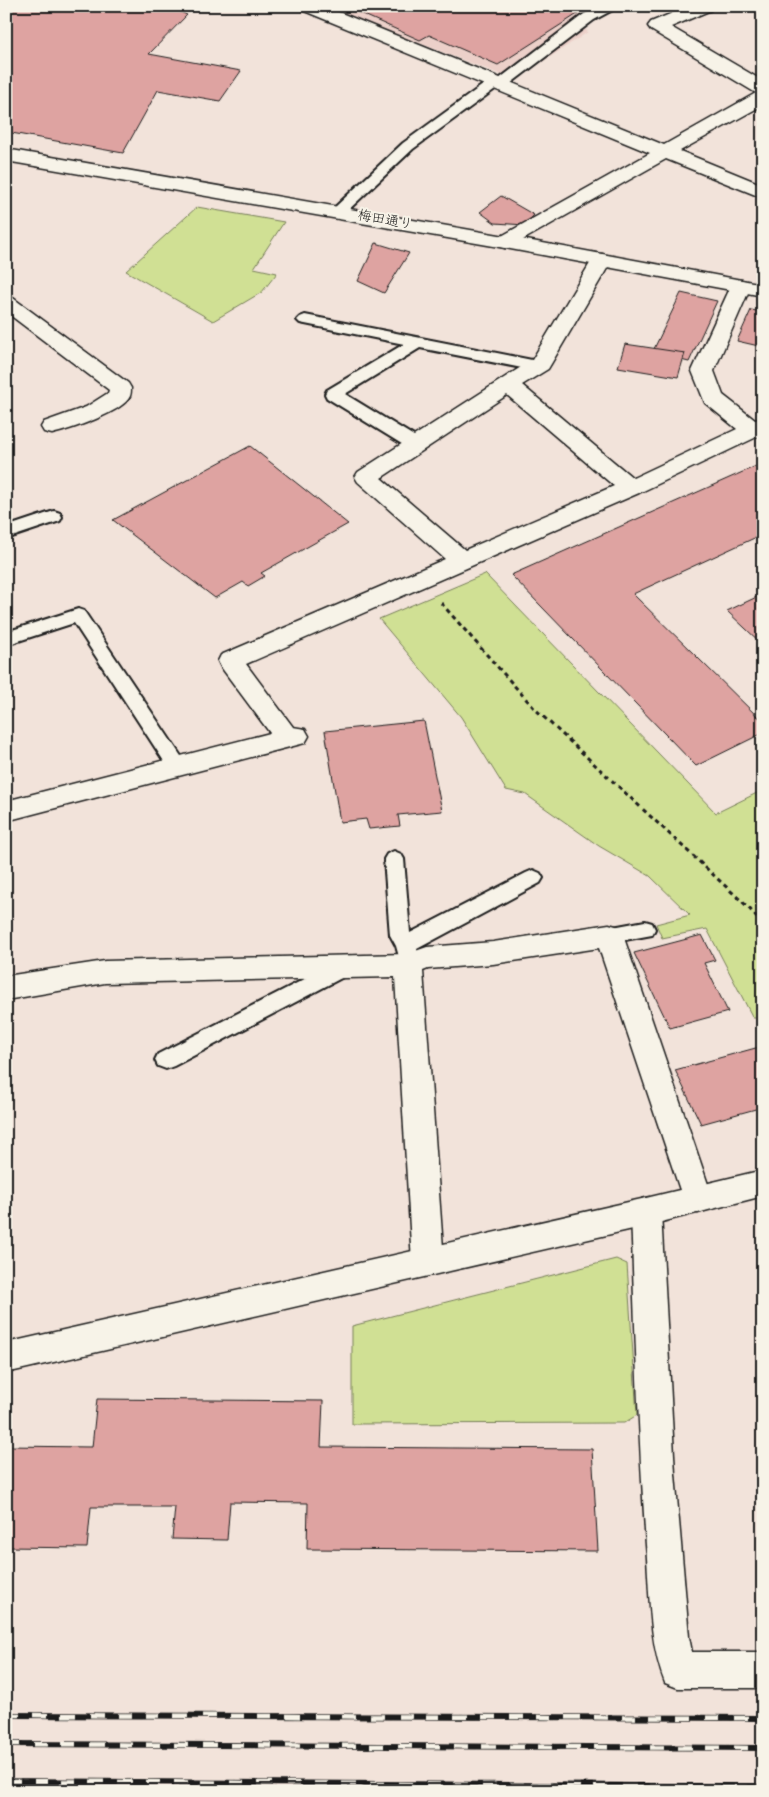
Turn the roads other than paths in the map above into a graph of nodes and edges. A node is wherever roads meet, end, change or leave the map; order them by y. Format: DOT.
graph roads {
  1 [pos="308,6"];
  2 [pos="614,6"];
  3 [pos="705,6"];
  4 [pos="499,83"];
  5 [pos="763,90"];
  6 [pos="763,97"];
  7 [pos="664,152"];
  8 [pos="6,155"];
  9 [pos="763,192"];
  10 [pos="338,212"];
  11 [pos="505,242"];
  12 [pos="602,260"];
  13 [pos="741,286"];
  14 [pos="763,290"];
  15 [pos="6,302"];
  16 [pos="305,320"];
  17 [pos="417,343"];
  18 [pos="537,366"];
  19 [pos="508,385"];
  20 [pos="52,427"];
  21 [pos="758,428"];
  22 [pos="416,445"];
  23 [pos="631,488"];
  24 [pos="54,516"];
  25 [pos="6,533"];
  26 [pos="462,561"];
  27 [pos="6,639"];
  28 [pos="178,767"];
  29 [pos="6,811"];
  30 [pos="394,859"];
  31 [pos="533,878"];
  32 [pos="645,929"];
  33 [pos="609,934"];
  34 [pos="407,955"];
  35 [pos="342,968"];
  36 [pos="6,988"];
  37 [pos="166,1060"];
  38 [pos="763,1183"];
  39 [pos="698,1199"];
  40 [pos="646,1212"];
  41 [pos="428,1262"];
  42 [pos="7,1352"];
  43 [pos="763,1670"];
  1 -- 4 [label="street"];
  2 -- 4 [label="lane"];
  3 -- 5 [label="street"];
  4 -- 7 [label="street"];
  4 -- 10 [label="lane"];
  6 -- 7 [label="street"];
  7 -- 9 [label="street"];
  7 -- 11 [label="street"];
  8 -- 10 [label="street, 梅田通り"];
  10 -- 11 [label="street, 梅田通り"];
  11 -- 12 [label="street, 梅田通り"];
  12 -- 13 [label="street, 梅田通り"];
  12 -- 18 [label="street"];
  13 -- 14 [label="street, 梅田通り"];
  13 -- 21 [label="street"];
  15 -- 20 [label="street"];
  16 -- 17 [label="lane"];
  17 -- 18 [label="lane"];
  17 -- 22 [label="lane"];
  18 -- 19 [label="street"];
  19 -- 22 [label="street"];
  19 -- 23 [label="street"];
  21 -- 23 [label="street"];
  22 -- 26 [label="street"];
  23 -- 26 [label="street"];
  24 -- 25 [label="lane"];
  26 -- 28 [label="street"];
  27 -- 28 [label="lane"];
  28 -- 29 [label="street"];
  30 -- 34 [label="lane"];
  31 -- 34 [label="lane"];
  32 -- 33 [label="lane"];
  33 -- 34 [label="street"];
  33 -- 39 [label="street"];
  34 -- 35 [label="street"];
  34 -- 41 [label="street"];
  35 -- 36 [label="street"];
  35 -- 37 [label="lane"];
  38 -- 39 [label="street"];
  39 -- 40 [label="street"];
  40 -- 41 [label="street"];
  40 -- 43 [label="street"];
  41 -- 42 [label="street"];
}
